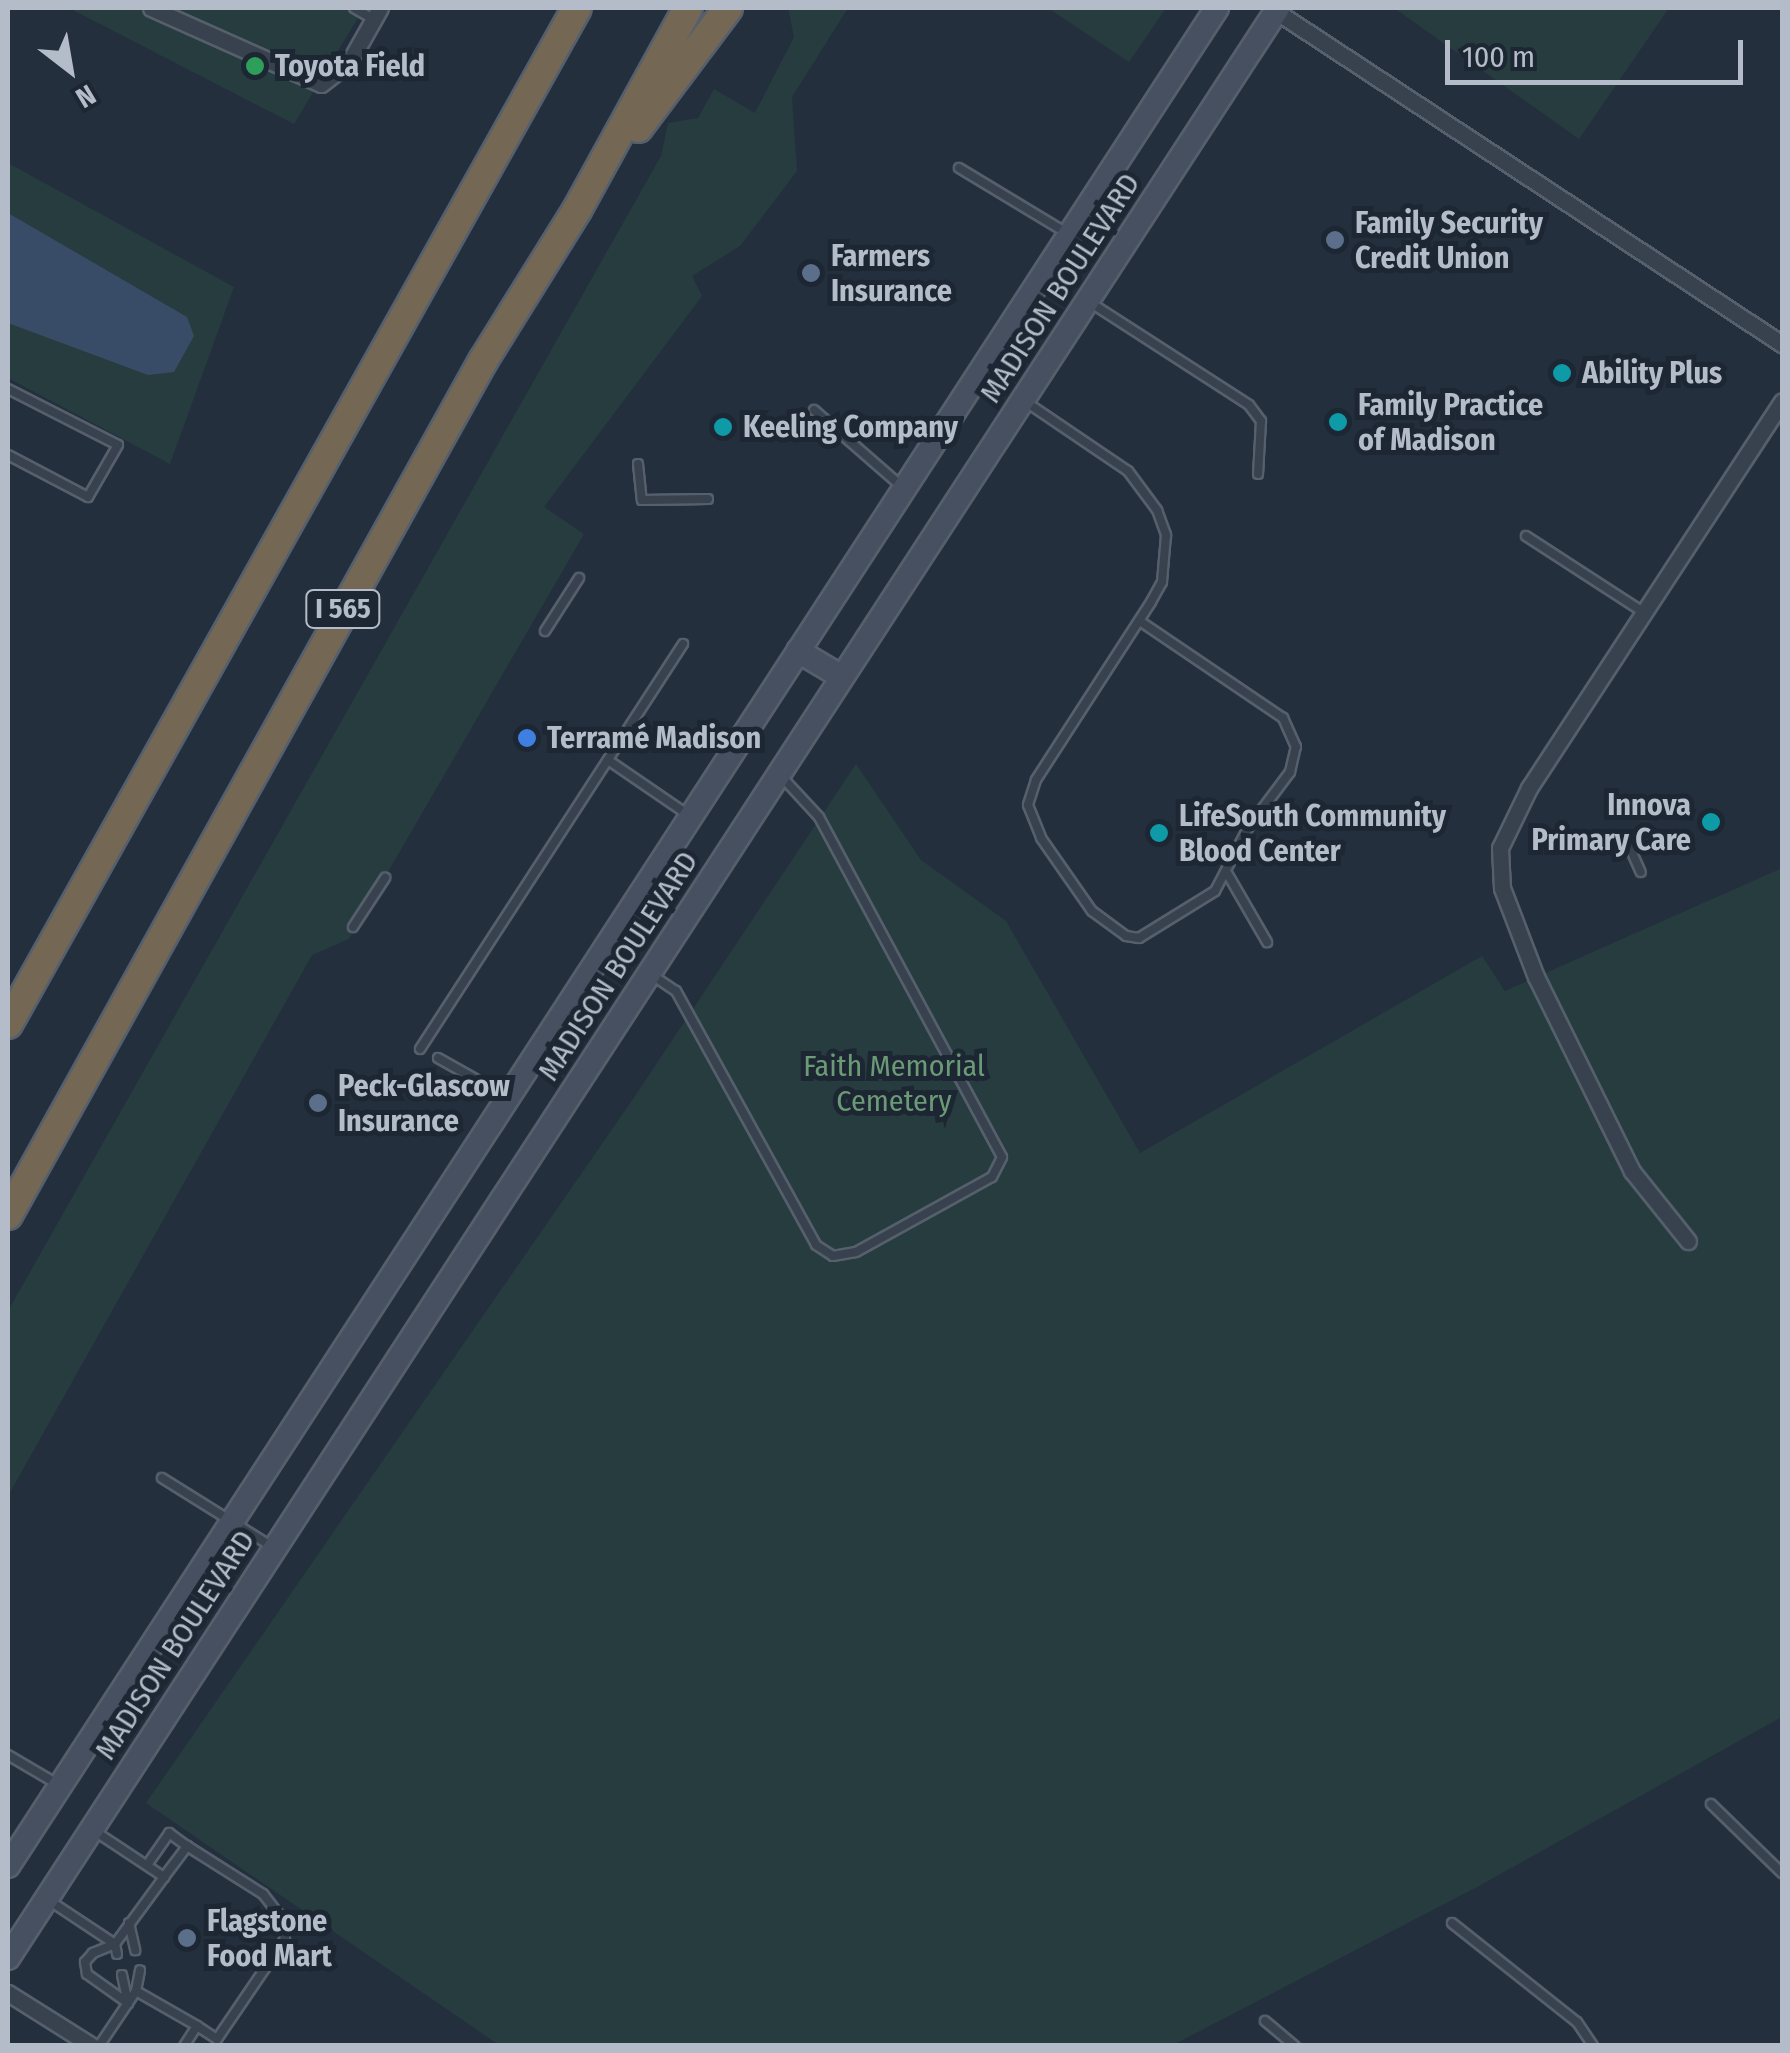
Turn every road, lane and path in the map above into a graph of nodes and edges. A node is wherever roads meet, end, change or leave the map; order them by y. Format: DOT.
graph roads {
  1 [pos="151,8"];
  2 [pos="354,8"];
  3 [pos="577,8"];
  4 [pos="688,8"];
  5 [pos="728,8"];
  6 [pos="1217,8"];
  7 [pos="1275,9"];
  8 [pos="376,13"];
  9 [pos="959,168"];
  10 [pos="577,210"];
  11 [pos="1069,234"];
  12 [pos="1087,301"];
  13 [pos="1782,344"];
  14 [pos="8,389"];
  15 [pos="1022,400"];
  16 [pos="1782,402"];
  17 [pos="814,410"];
  18 [pos="8,455"];
  19 [pos="638,464"];
  20 [pos="1258,474"];
  21 [pos="904,488"];
  22 [pos="708,499"];
  23 [pos="1526,536"];
  24 [pos="580,578"];
  25 [pos="1643,612"];
  26 [pos="1140,621"];
  27 [pos="545,631"];
  28 [pos="683,644"];
  29 [pos="798,651"];
  30 [pos="842,676"];
  31 [pos="608,760"];
  32 [pos="779,774"];
  33 [pos="691,816"];
  34 [pos="1626,839"];
  35 [pos="1642,872"];
  36 [pos="1227,873"];
  37 [pos="385,878"];
  38 [pos="354,927"];
  39 [pos="1267,942"];
  40 [pos="650,973"];
  41 [pos="8,1024"];
  42 [pos="420,1049"];
  43 [pos="438,1058"];
  44 [pos="508,1097"];
  45 [pos="8,1216"];
  46 [pos="1688,1241"];
  47 [pos="162,1478"];
  48 [pos="232,1521"];
  49 [pos="274,1548"];
  50 [pos="8,1755"];
  51 [pos="60,1786"];
  52 [pos="1711,1804"];
  53 [pos="91,1829"];
  54 [pos="187,1846"];
  55 [pos="147,1865"];
  56 [pos="8,1866"];
  57 [pos="1782,1874"];
  58 [pos="164,1877"];
  59 [pos="46,1899"];
  60 [pos="129,1923"];
  61 [pos="1452,1923"];
  62 [pos="116,1949"];
  63 [pos="135,1950"];
  64 [pos="8,1958"];
  65 [pos="140,1970"];
  66 [pos="122,1975"];
  67 [pos="136,1991"];
  68 [pos="8,1993"];
  69 [pos="128,2002"];
  70 [pos="1265,2021"];
  71 [pos="197,2026"];
  72 [pos="96,2046"];
  73 [pos="184,2046"];
  74 [pos="1295,2046"];
  75 [pos="1593,2046"];
  1 -- 8 [label="street"];
  2 -- 8 [label="lane"];
  3 -- 41 [label="highway, I 565"];
  4 -- 10 [label="highway, I 565"];
  5 -- 10 [label="highway"];
  6 -- 11 [label="main road, MADISON BOULEVARD"];
  7 -- 12 [label="main road, MADISON BOULEVARD"];
  7 -- 13 [label="street"];
  9 -- 11 [label="lane"];
  10 -- 45 [label="highway, I 565"];
  11 -- 21 [label="main road, MADISON BOULEVARD"];
  12 -- 15 [label="main road, MADISON BOULEVARD"];
  12 -- 20 [label="lane"];
  14 -- 18 [label="lane"];
  15 -- 26 [label="lane"];
  15 -- 30 [label="main road, MADISON BOULEVARD"];
  16 -- 25 [label="street"];
  17 -- 21 [label="lane"];
  19 -- 22 [label="lane"];
  21 -- 29 [label="main road, MADISON BOULEVARD"];
  23 -- 25 [label="lane"];
  24 -- 27 [label="lane"];
  25 -- 46 [label="street"];
  26 -- 36 [label="lane"];
  26 -- 36 [label="lane"];
  28 -- 31 [label="lane"];
  29 -- 30 [label="main road"];
  29 -- 33 [label="main road, MADISON BOULEVARD"];
  30 -- 32 [label="main road, MADISON BOULEVARD"];
  31 -- 33 [label="lane"];
  31 -- 42 [label="lane"];
  32 -- 40 [label="main road, MADISON BOULEVARD"];
  32 -- 40 [label="lane"];
  33 -- 44 [label="main road, MADISON BOULEVARD"];
  34 -- 35 [label="lane"];
  36 -- 39 [label="lane"];
  37 -- 38 [label="lane"];
  40 -- 49 [label="main road, MADISON BOULEVARD"];
  43 -- 44 [label="lane"];
  44 -- 48 [label="main road, MADISON BOULEVARD"];
  47 -- 48 [label="lane"];
  48 -- 49 [label="lane"];
  48 -- 51 [label="main road, MADISON BOULEVARD"];
  49 -- 53 [label="main road, MADISON BOULEVARD"];
  50 -- 51 [label="lane"];
  51 -- 56 [label="main road, MADISON BOULEVARD"];
  52 -- 57 [label="lane"];
  53 -- 55 [label="lane"];
  53 -- 59 [label="main road, MADISON BOULEVARD"];
  54 -- 55 [label="lane"];
  54 -- 58 [label="lane"];
  54 -- 71 [label="lane"];
  55 -- 58 [label="lane"];
  58 -- 60 [label="lane"];
  59 -- 62 [label="lane"];
  59 -- 64 [label="main road, MADISON BOULEVARD"];
  60 -- 62 [label="lane"];
  60 -- 63 [label="lane"];
  61 -- 75 [label="lane"];
  62 -- 69 [label="lane"];
  65 -- 67 [label="lane"];
  66 -- 69 [label="lane"];
  67 -- 69 [label="lane"];
  67 -- 71 [label="lane"];
  68 -- 72 [label="street"];
  69 -- 72 [label="lane"];
  70 -- 74 [label="lane"];
  71 -- 73 [label="lane"];
}
